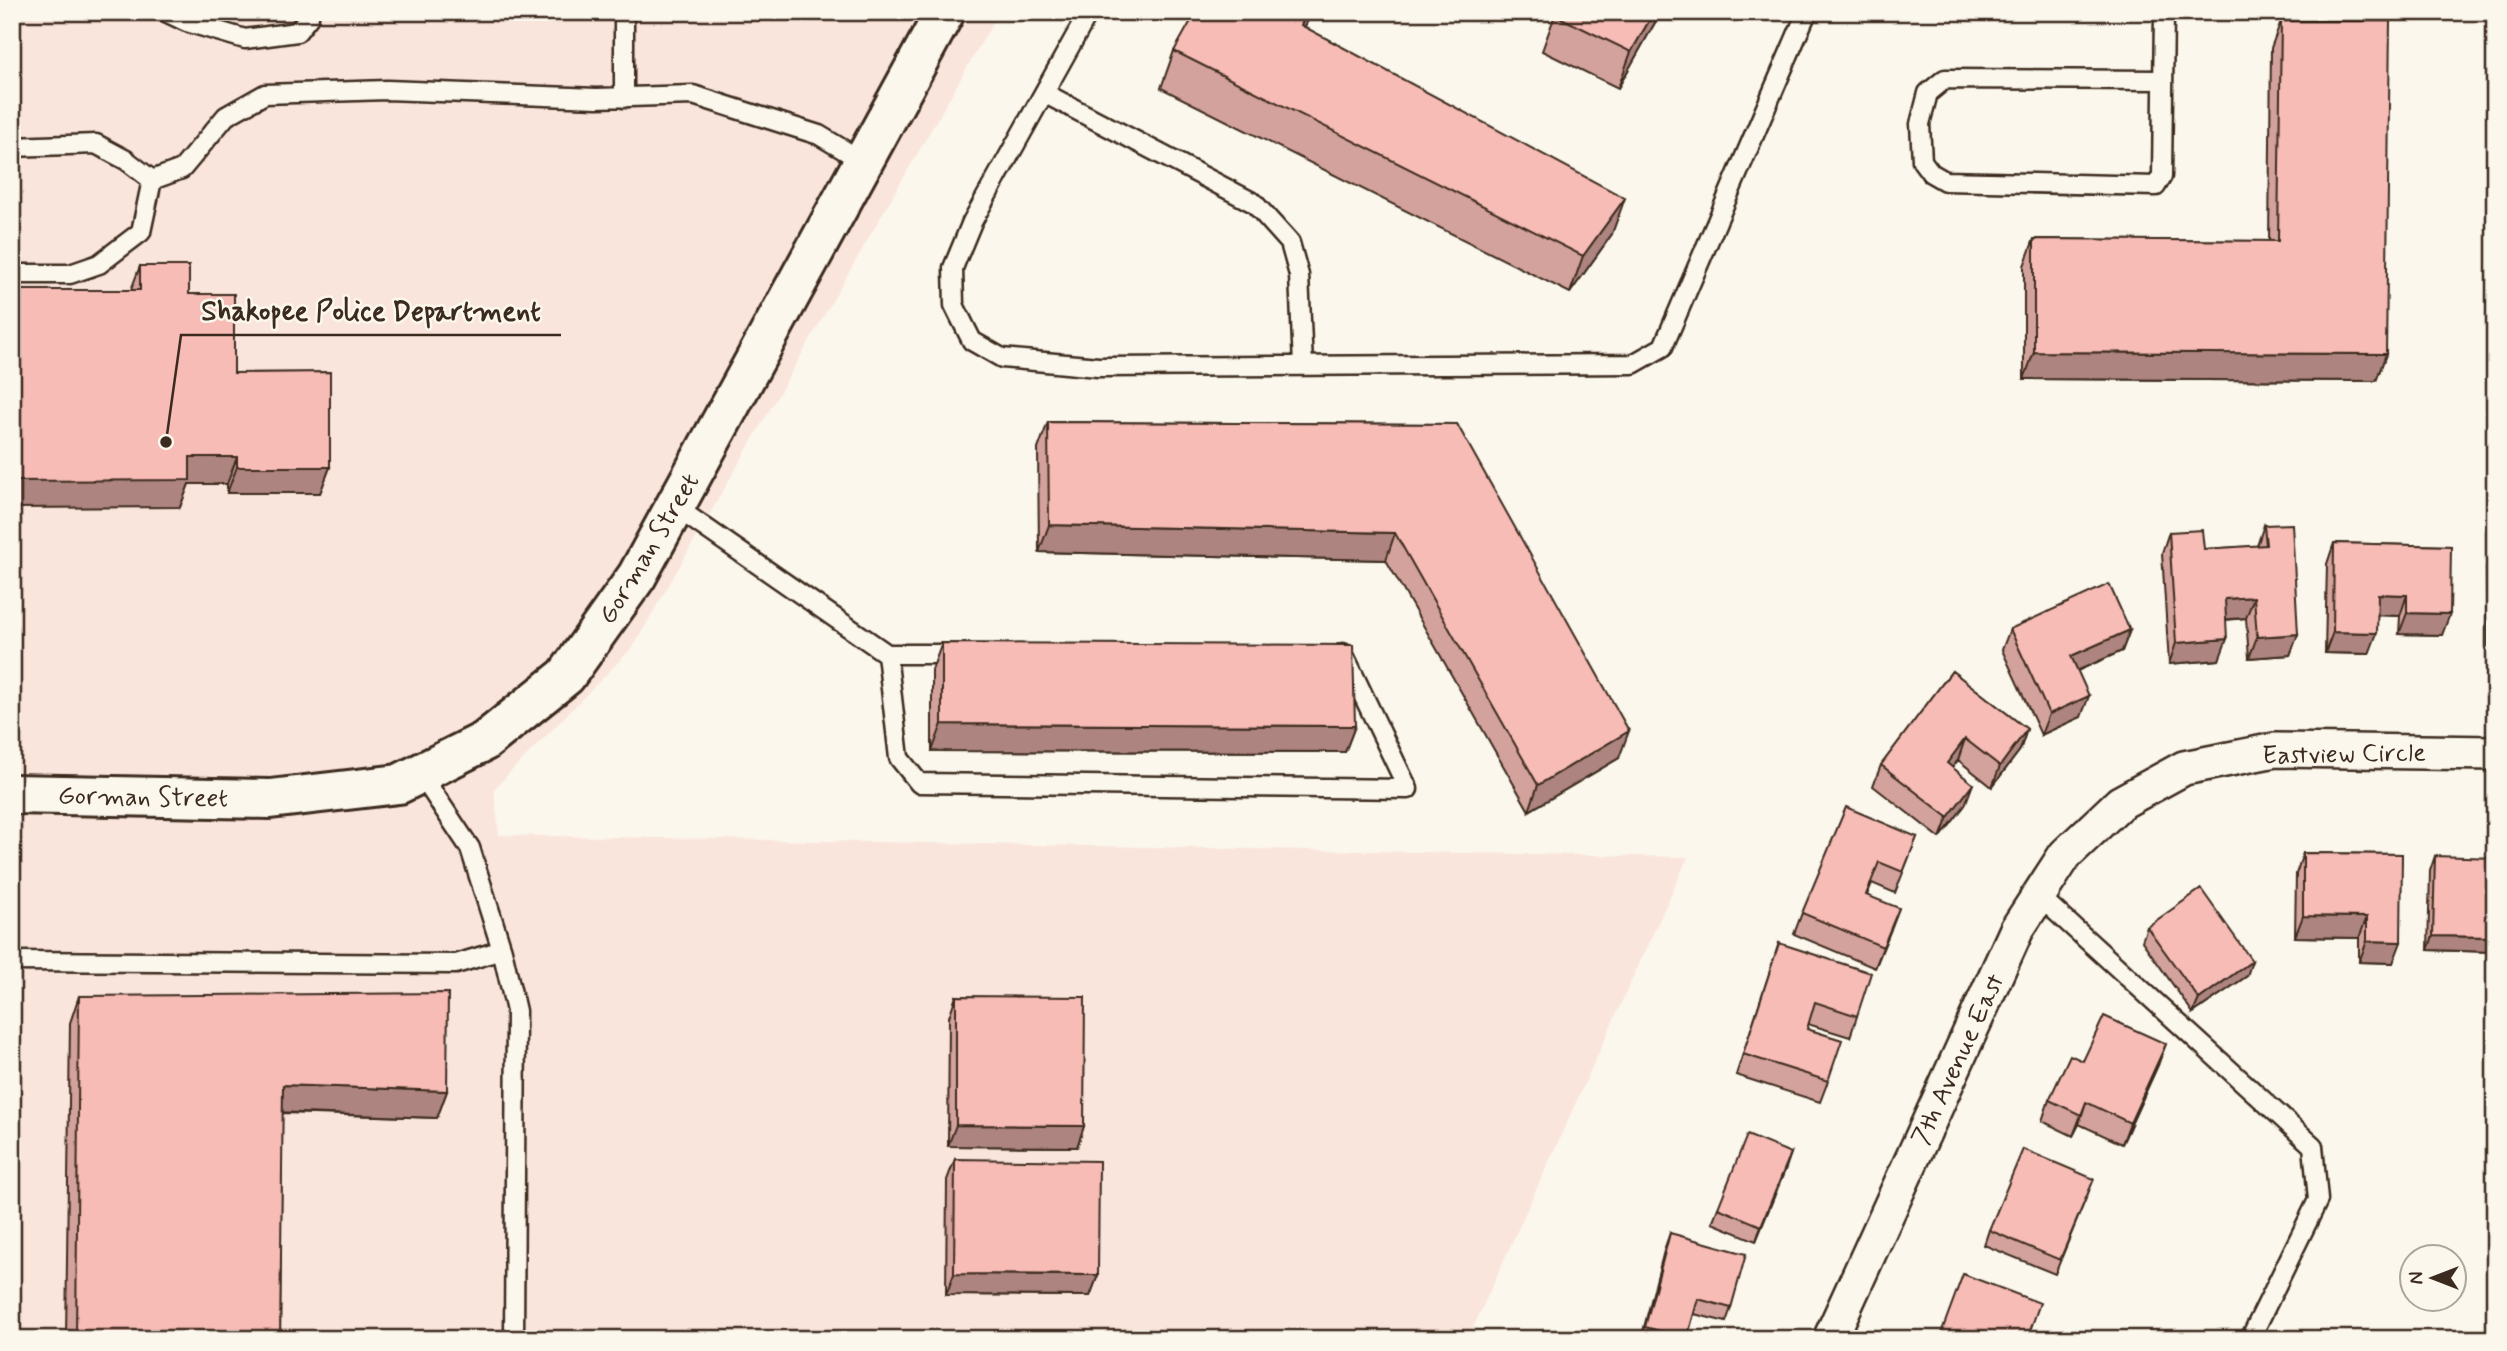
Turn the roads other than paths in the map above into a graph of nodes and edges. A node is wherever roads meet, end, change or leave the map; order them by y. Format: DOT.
graph roads {
  1 [pos="166,12"];
  2 [pos="309,12"];
  3 [pos="624,12"];
  4 [pos="945,12"];
  5 [pos="1089,12"];
  6 [pos="1807,12"];
  7 [pos="2164,12"];
  8 [pos="2162,80"];
  9 [pos="1044,93"];
  10 [pos="624,98"];
  11 [pos="12,147"];
  12 [pos="864,162"];
  13 [pos="152,180"];
  14 [pos="12,275"];
  15 [pos="1303,366"];
  16 [pos="674,506"];
  17 [pos="1329,653"];
  18 [pos="887,654"];
  19 [pos="983,654"];
  20 [pos="2495,753"];
  21 [pos="421,773"];
  22 [pos="12,794"];
  23 [pos="2120,803"];
  24 [pos="2039,896"];
  25 [pos="502,950"];
  26 [pos="12,961"];
  27 [pos="514,1339"];
  28 [pos="1830,1339"];
  29 [pos="2250,1339"];
  1 -- 2 [label="lane"];
  3 -- 10 [label="lane"];
  4 -- 12 [label="street, Gorman Street"];
  5 -- 9 [label="lane"];
  6 -- 15 [label="lane"];
  7 -- 8 [label="lane"];
  8 -- 8 [label="lane"];
  9 -- 15 [label="lane"];
  9 -- 15 [label="lane"];
  10 -- 12 [label="lane"];
  10 -- 13 [label="lane"];
  11 -- 13 [label="lane"];
  12 -- 16 [label="street, Gorman Street"];
  13 -- 14 [label="lane"];
  16 -- 18 [label="lane"];
  16 -- 21 [label="street, Gorman Street"];
  17 -- 18 [label="lane"];
  18 -- 19 [label="lane"];
  20 -- 23 [label="street, Eastview Circle"];
  21 -- 22 [label="street, Gorman Street"];
  21 -- 25 [label="lane"];
  23 -- 24 [label="street, 7th Avenue East"];
  24 -- 28 [label="street, 7th Avenue East"];
  24 -- 29 [label="lane"];
  25 -- 26 [label="lane"];
  25 -- 27 [label="lane"];
}
